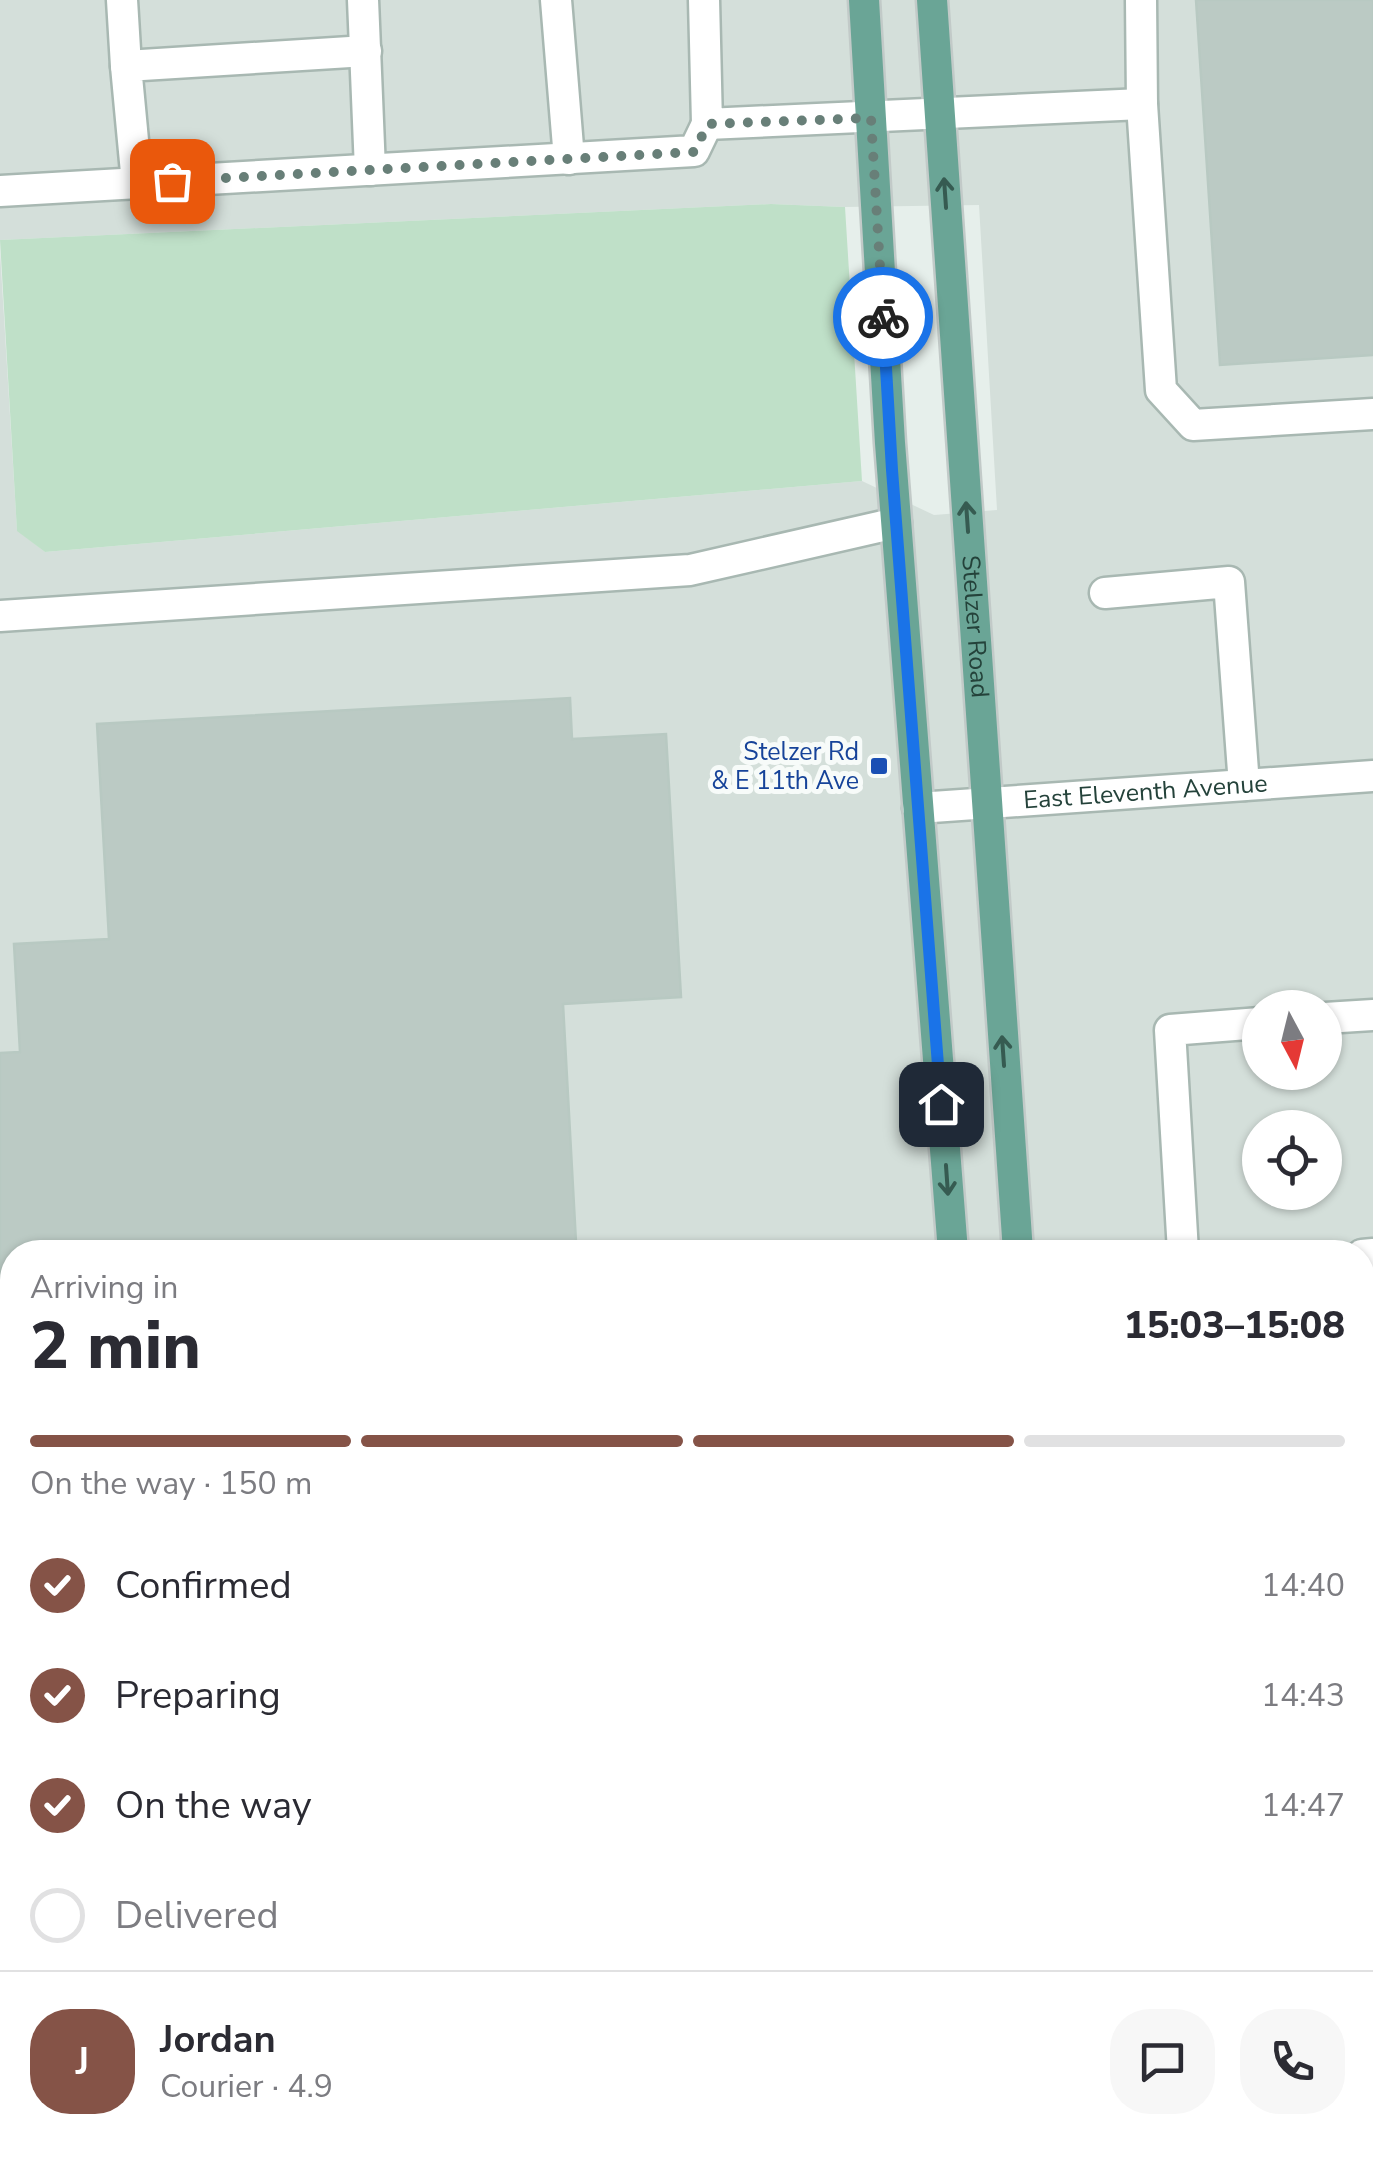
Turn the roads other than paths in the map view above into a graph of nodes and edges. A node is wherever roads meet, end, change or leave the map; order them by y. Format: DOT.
graph roads {
  1 [pos="122,0"];
  2 [pos="363,0"];
  3 [pos="556,0"];
  4 [pos="704,0"];
  5 [pos="864,0"];
  6 [pos="932,0"];
  7 [pos="1141,0"];
  8 [pos="366,51"];
  9 [pos="126,66"];
  10 [pos="1142,104"];
  11 [pos="940,113"];
  12 [pos="871,118"];
  13 [pos="708,124"];
  14 [pos="569,159"];
  15 [pos="370,170"];
  16 [pos="137,183"];
  17 [pos="0,191"];
  18 [pos="1373,414"];
  19 [pos="896,523"];
  20 [pos="1106,593"];
  21 [pos="0,616"];
  22 [pos="1373,776"];
  23 [pos="1244,785"];
  24 [pos="986,803"];
  25 [pos="918,808"];
  26 [pos="1373,1015"];
  27 [pos="1342,1017"];
  28 [pos="1242,1024"];
  29 [pos="951,1240"];
  30 [pos="1017,1240"];
  31 [pos="1182,1240"];
  1 -- 9 [label="street"];
  2 -- 8 [label="street"];
  3 -- 14 [label="street"];
  4 -- 13 [label="street"];
  5 -- 12 [label="main road"];
  6 -- 11 [label="main road, Stelzer Road"];
  7 -- 10 [label="street"];
  8 -- 9 [label="street"];
  8 -- 15 [label="street"];
  9 -- 16 [label="street"];
  10 -- 11 [label="street"];
  10 -- 18 [label="street"];
  11 -- 12 [label="street"];
  24 -- 11 [label="main road, Stelzer Road, one-way"];
  12 -- 13 [label="street"];
  12 -- 19 [label="main road"];
  13 -- 14 [label="street"];
  14 -- 15 [label="street"];
  15 -- 16 [label="street"];
  16 -- 17 [label="street"];
  19 -- 21 [label="street"];
  19 -- 25 [label="main road"];
  20 -- 23 [label="street"];
  22 -- 23 [label="street, East Eleventh Avenue"];
  23 -- 24 [label="street, East Eleventh Avenue"];
  24 -- 25 [label="street, East Eleventh Avenue"];
  30 -- 24 [label="main road, Stelzer Road, one-way"];
  25 -- 29 [label="main road, one-way"];
  26 -- 27 [label="street"];
  28 -- 31 [label="street"];
}
